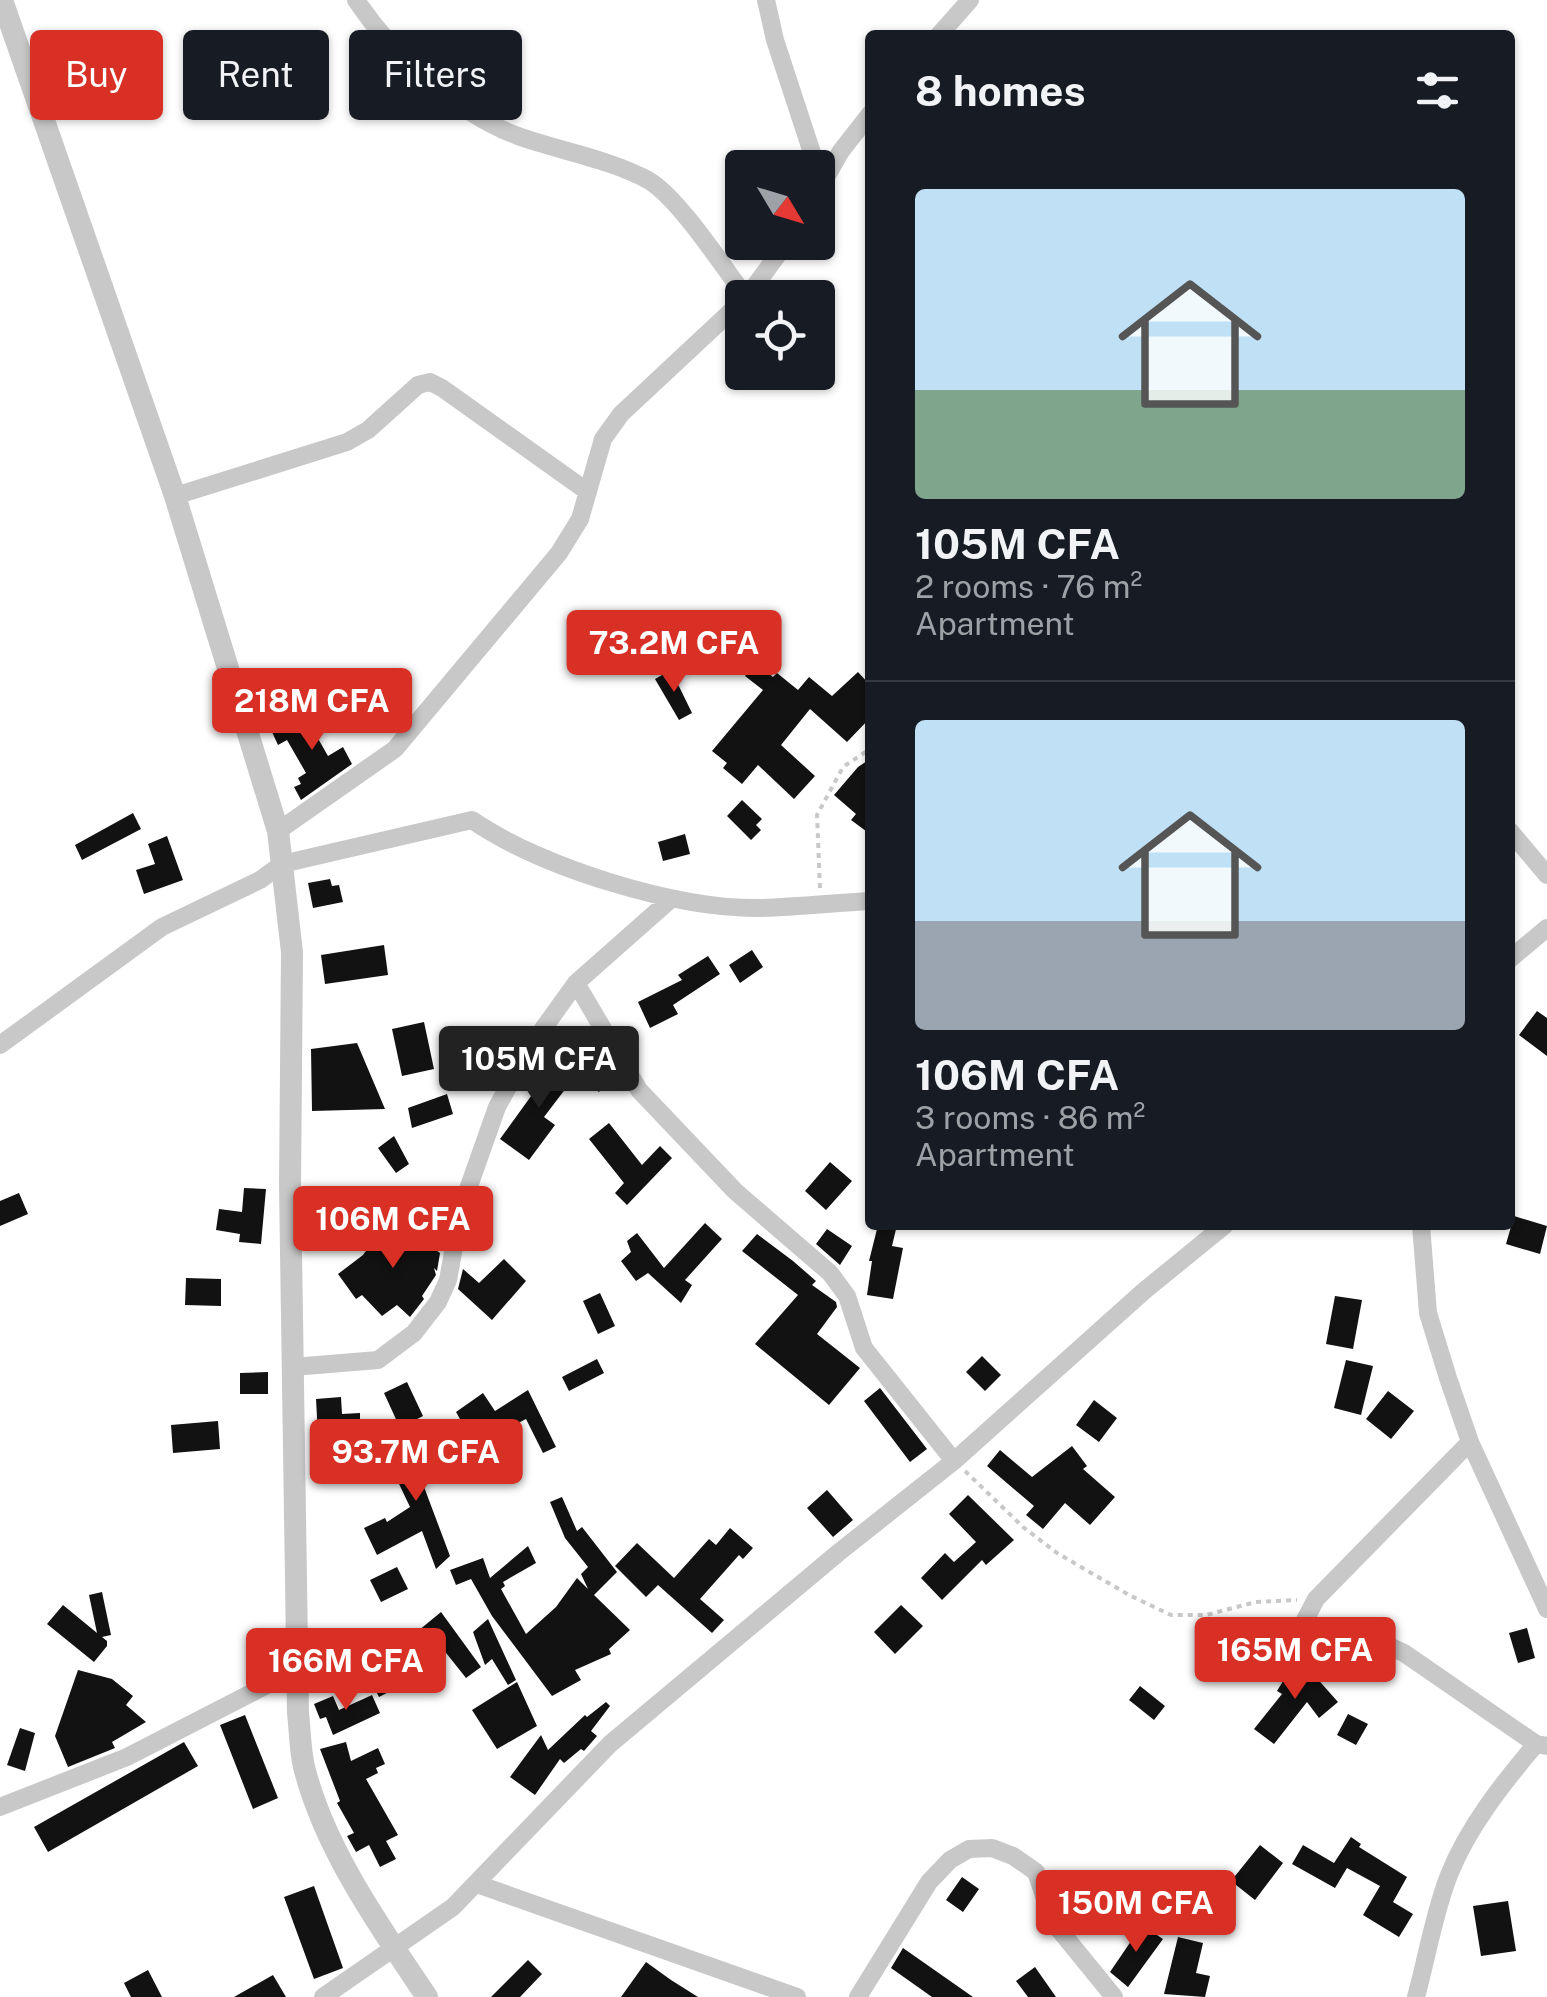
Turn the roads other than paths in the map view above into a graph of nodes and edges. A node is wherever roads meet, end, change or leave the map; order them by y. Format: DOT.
graph roads {
  1 [pos="2,0"];
  2 [pos="356,0"];
  3 [pos="766,0"];
  4 [pos="970,0"];
  5 [pos="943,30"];
  6 [pos="865,121"];
  7 [pos="809,150"];
  8 [pos="835,159"];
  9 [pos="774,260"];
  10 [pos="725,317"];
  11 [pos="588,492"];
  12 [pos="175,496"];
  13 [pos="278,830"];
  14 [pos="1515,836"];
  15 [pos="282,864"];
  16 [pos="1547,875"];
  17 [pos="671,899"];
  18 [pos="865,901"];
  19 [pos="1547,928"];
  20 [pos="1515,955"];
  21 [pos="576,983"];
  22 [pos="0,1045"];
  23 [pos="1218,1230"];
  24 [pos="1421,1230"];
  25 [pos="293,1367"];
  26 [pos="1470,1442"];
  27 [pos="954,1461"];
  28 [pos="1547,1610"];
  29 [pos="298,1669"];
  30 [pos="1542,1745"];
  31 [pos="2,1808"];
  32 [pos="476,1884"];
  33 [pos="394,1949"];
  34 [pos="323,1997"];
  35 [pos="427,1997"];
  36 [pos="798,1997"];
  37 [pos="858,1997"];
  38 [pos="1114,1997"];
  39 [pos="1416,1997"];
  1 -- 12 [label="street"];
  2 -- 9 [label="street"];
  3 -- 7 [label="street"];
  4 -- 5 [label="street"];
  6 -- 8 [label="street"];
  10 -- 11 [label="street"];
  11 -- 12 [label="street"];
  11 -- 13 [label="street"];
  12 -- 13 [label="street"];
  13 -- 15 [label="street"];
  14 -- 16 [label="street"];
  15 -- 17 [label="street"];
  15 -- 22 [label="street"];
  15 -- 25 [label="street"];
  17 -- 18 [label="street"];
  17 -- 21 [label="street"];
  19 -- 20 [label="street"];
  21 -- 25 [label="street"];
  21 -- 27 [label="street"];
  23 -- 27 [label="street"];
  24 -- 26 [label="street"];
  25 -- 29 [label="street"];
  26 -- 28 [label="street"];
  26 -- 30 [label="street"];
  27 -- 32 [label="street"];
  29 -- 31 [label="street"];
  29 -- 33 [label="street"];
  30 -- 39 [label="street"];
  32 -- 33 [label="street"];
  32 -- 36 [label="street"];
  33 -- 34 [label="street"];
  33 -- 35 [label="street"];
  37 -- 38 [label="street"];
}
